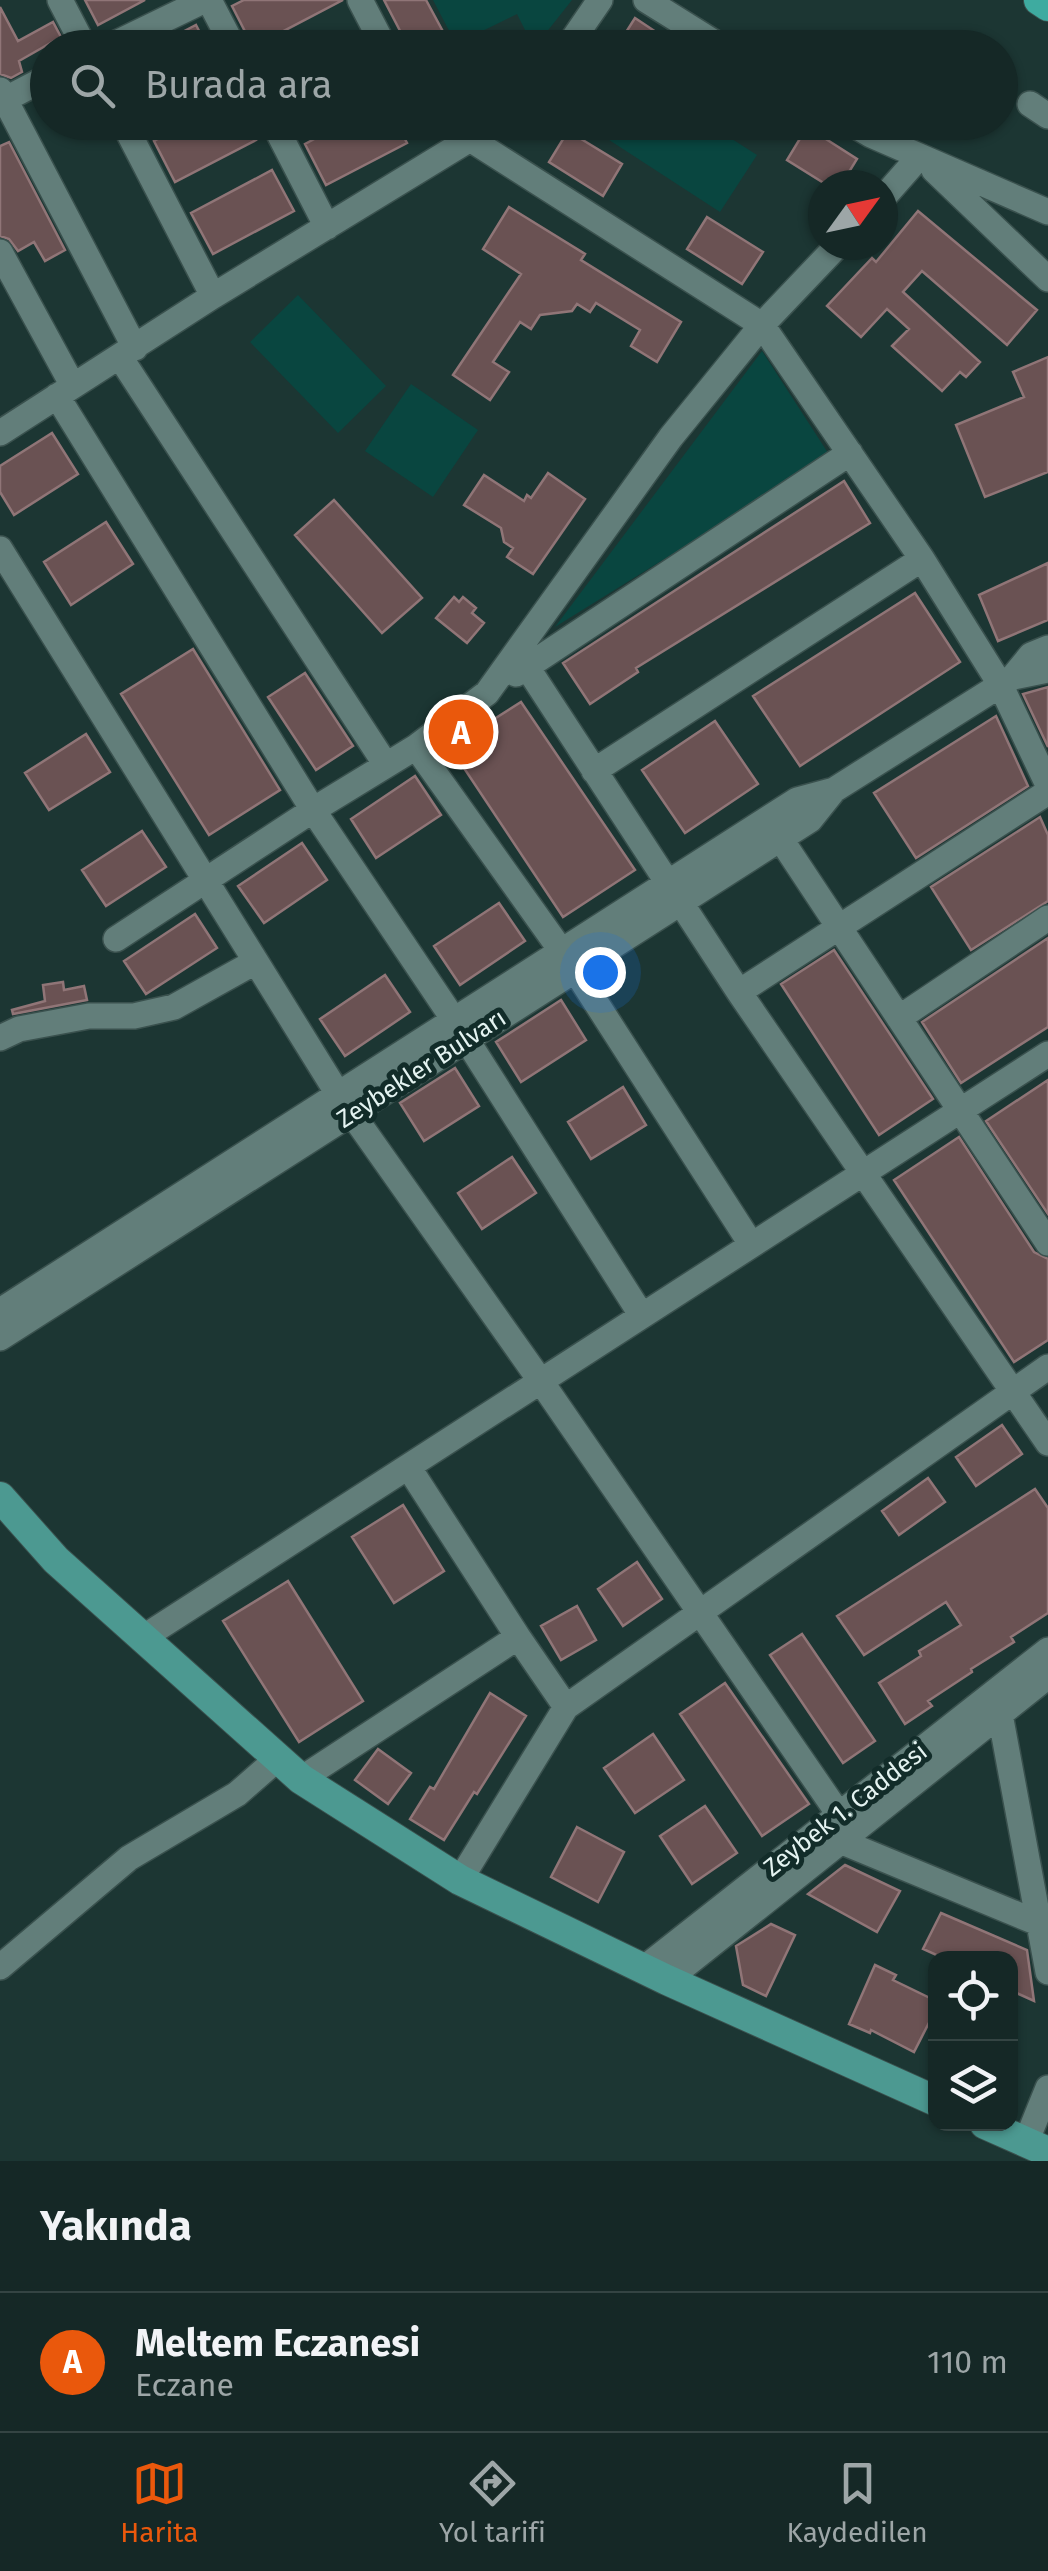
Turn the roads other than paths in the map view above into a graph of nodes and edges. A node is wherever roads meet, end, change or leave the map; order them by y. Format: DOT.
graph roads {
  1 [pos="60,0"];
  2 [pos="207,0"];
  3 [pos="360,0"];
  4 [pos="600,0"];
  5 [pos="646,0"];
  6 [pos="1038,0"];
  7 [pos="1048,6"];
  8 [pos="76,30"];
  9 [pos="144,30"];
  10 [pos="224,30"];
  11 [pos="376,30"];
  12 [pos="579,30"];
  13 [pos="694,30"];
  14 [pos="30,85"];
  15 [pos="2,97"];
  16 [pos="133,140"];
  17 [pos="282,140"];
  18 [pos="468,140"];
  19 [pos="472,140"];
  20 [pos="886,140"];
  21 [pos="919,156"];
  22 [pos="898,180"];
  23 [pos="1048,212"];
  24 [pos="327,227"];
  25 [pos="0,252"];
  26 [pos="824,260"];
  27 [pos="1048,279"];
  28 [pos="213,296"];
  29 [pos="762,325"];
  30 [pos="127,353"];
  31 [pos="65,391"];
  32 [pos="2,426"];
  33 [pos="850,453"];
  34 [pos="0,548"];
  35 [pos="922,559"];
  36 [pos="1048,648"];
  37 [pos="527,666"];
  38 [pos="1048,670"];
  39 [pos="1006,680"];
  40 [pos="487,693"];
  41 [pos="416,747"];
  42 [pos="386,766"];
  43 [pos="594,770"];
  44 [pos="1048,789"];
  45 [pos="834,790"];
  46 [pos="313,810"];
  47 [pos="780,838"];
  48 [pos="204,881"];
  49 [pos="674,892"];
  50 [pos="1048,918"];
  51 [pos="840,927"];
  52 [pos="116,940"];
  53 [pos="568,960"];
  54 [pos="255,962"];
  55 [pos="739,992"];
  56 [pos="899,1018"];
  57 [pos="460,1030"];
  58 [pos="0,1038"];
  59 [pos="1048,1054"];
  60 [pos="344,1104"];
  61 [pos="960,1112"];
  62 [pos="862,1173"];
  63 [pos="1048,1243"];
  64 [pos="751,1244"];
  65 [pos="119,1248"];
  66 [pos="0,1311"];
  67 [pos="642,1316"];
  68 [pos="0,1338"];
  69 [pos="1048,1367"];
  70 [pos="542,1383"];
  71 [pos="1014,1391"];
  72 [pos="1048,1443"];
  73 [pos="410,1468"];
  74 [pos="0,1497"];
  75 [pos="700,1613"];
  76 [pos="144,1637"];
  77 [pos="518,1637"];
  78 [pos="1048,1650"];
  79 [pos="1048,1676"];
  80 [pos="566,1707"];
  81 [pos="1000,1714"];
  82 [pos="276,1760"];
  83 [pos="301,1779"];
  84 [pos="838,1814"];
  85 [pos="840,1841"];
  86 [pos="460,1880"];
  87 [pos="1038,1923"];
  88 [pos="0,1968"];
  89 [pos="1048,1972"];
  90 [pos="655,1974"];
  91 [pos="1048,2088"];
  92 [pos="928,2097"];
  93 [pos="1001,2131"];
  94 [pos="1037,2147"];
  1 -- 8 [label="street"];
  2 -- 9 [label="street"];
  2 -- 10 [label="street"];
  3 -- 11 [label="street"];
  4 -- 12 [label="street"];
  5 -- 13 [label="street"];
  6 -- 7 [label="highway"];
  14 -- 15 [label="street"];
  15 -- 30 [label="street"];
  16 -- 28 [label="street"];
  17 -- 24 [label="street"];
  18 -- 24 [label="street"];
  19 -- 29 [label="street"];
  20 -- 21 [label="street"];
  21 -- 22 [label="street"];
  21 -- 23 [label="street"];
  21 -- 27 [label="street"];
  24 -- 28 [label="street"];
  25 -- 31 [label="street"];
  26 -- 29 [label="street"];
  28 -- 30 [label="street"];
  29 -- 33 [label="street"];
  29 -- 40 [label="street"];
  30 -- 31 [label="street"];
  30 -- 42 [label="street"];
  31 -- 32 [label="street"];
  31 -- 46 [label="street"];
  33 -- 35 [label="street"];
  33 -- 37 [label="street"];
  34 -- 48 [label="street"];
  35 -- 39 [label="street"];
  35 -- 43 [label="street"];
  36 -- 39 [label="street, Zeybekler Bulvarı"];
  37 -- 40 [label="street"];
  37 -- 43 [label="street"];
  38 -- 39 [label="street, Zeybekler Bulvarı"];
  39 -- 44 [label="street"];
  39 -- 45 [label="street, Zeybekler Bulvarı"];
  40 -- 41 [label="street"];
  41 -- 42 [label="street"];
  41 -- 53 [label="street"];
  42 -- 46 [label="street"];
  43 -- 49 [label="street"];
  44 -- 51 [label="street"];
  45 -- 47 [label="street, Zeybekler Bulvarı"];
  45 -- 49 [label="street, Zeybekler Bulvarı"];
  46 -- 48 [label="street"];
  46 -- 57 [label="street"];
  47 -- 49 [label="street, Zeybekler Bulvarı"];
  47 -- 51 [label="street"];
  48 -- 52 [label="street"];
  48 -- 54 [label="street"];
  49 -- 53 [label="street, Zeybekler Bulvarı"];
  49 -- 55 [label="street"];
  50 -- 56 [label="street"];
  51 -- 55 [label="street"];
  51 -- 56 [label="street"];
  53 -- 57 [label="street, Zeybekler Bulvarı"];
  53 -- 64 [label="street"];
  54 -- 58 [label="street"];
  54 -- 60 [label="street"];
  55 -- 62 [label="street"];
  56 -- 61 [label="street"];
  57 -- 60 [label="street, Zeybekler Bulvarı"];
  57 -- 67 [label="street"];
  59 -- 61 [label="street"];
  60 -- 65 [label="street, Zeybekler Bulvarı"];
  60 -- 70 [label="street"];
  61 -- 62 [label="street"];
  61 -- 63 [label="street"];
  62 -- 64 [label="street"];
  62 -- 71 [label="street"];
  64 -- 67 [label="street"];
  65 -- 66 [label="street, Zeybekler Bulvarı"];
  65 -- 68 [label="street, Zeybekler Bulvarı"];
  67 -- 70 [label="street"];
  69 -- 71 [label="street"];
  70 -- 73 [label="street"];
  70 -- 75 [label="street"];
  71 -- 72 [label="street"];
  71 -- 75 [label="street"];
  73 -- 76 [label="street"];
  73 -- 77 [label="street"];
  74 -- 76 [label="main road"];
  75 -- 80 [label="street"];
  75 -- 84 [label="street"];
  76 -- 82 [label="main road"];
  77 -- 80 [label="street"];
  77 -- 83 [label="street"];
  78 -- 84 [label="street, Zeybek 1. Caddesi"];
  79 -- 81 [label="street, Zeybek 1. Caddesi"];
  80 -- 86 [label="street"];
  81 -- 85 [label="street, Zeybek 1. Caddesi"];
  81 -- 87 [label="street"];
  82 -- 83 [label="main road"];
  82 -- 88 [label="street"];
  83 -- 86 [label="main road"];
  84 -- 90 [label="street, Zeybek 1. Caddesi"];
  85 -- 87 [label="street"];
  85 -- 90 [label="street, Zeybek 1. Caddesi"];
  86 -- 90 [label="main road"];
  87 -- 89 [label="street"];
  90 -- 92 [label="main road"];
  91 -- 94 [label="street"];
  93 -- 94 [label="main road"];
}
